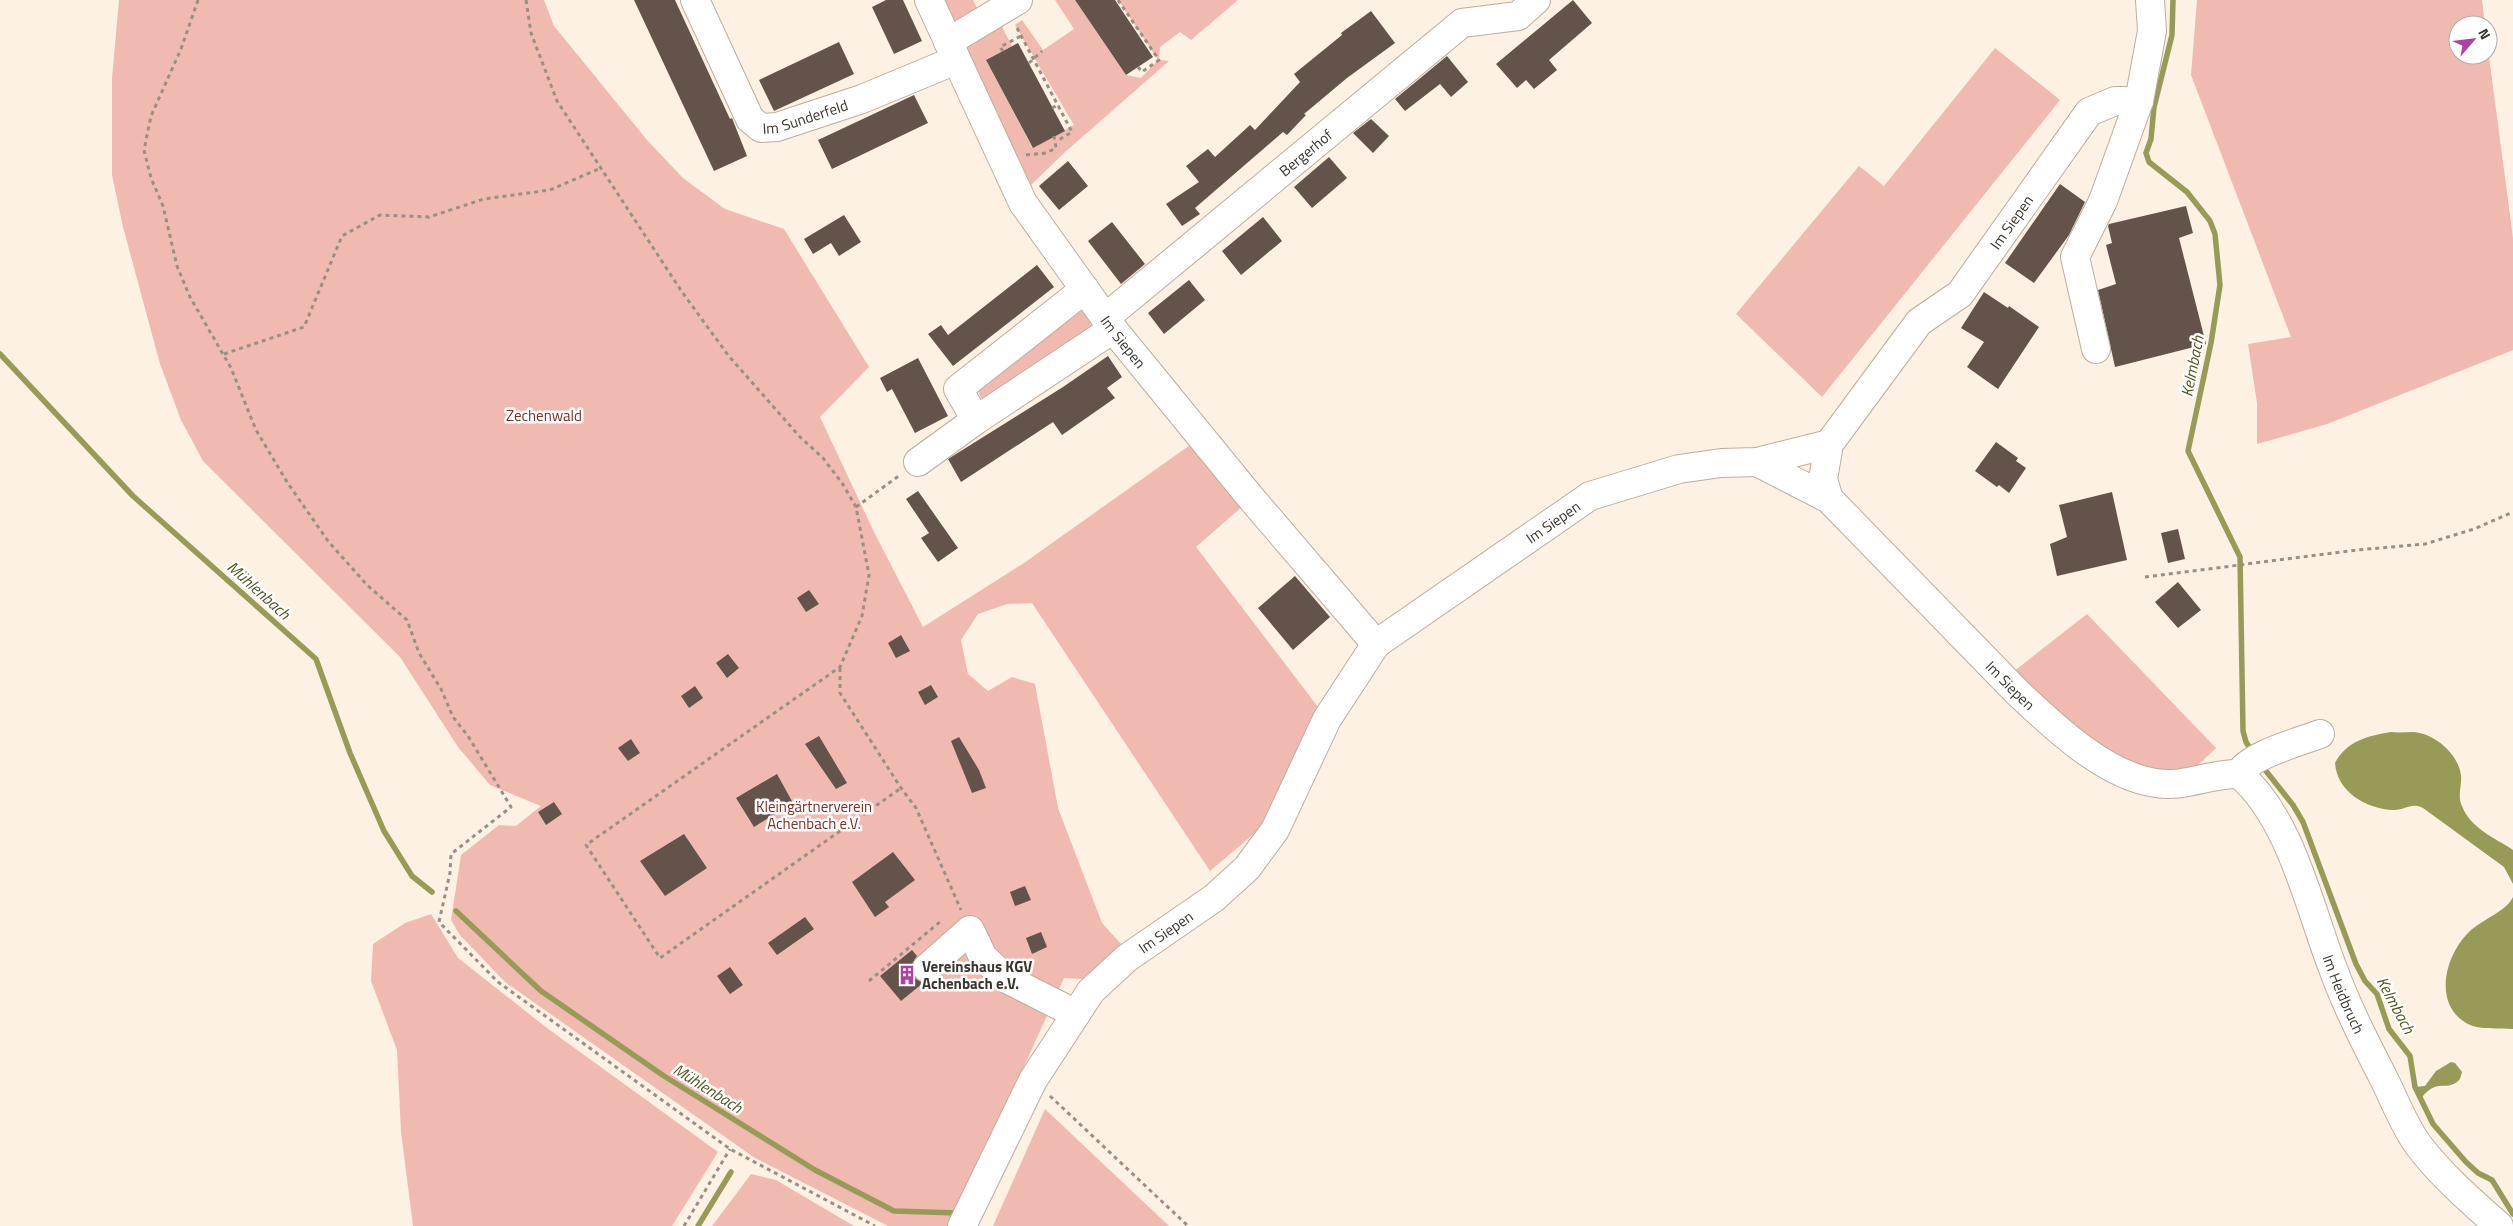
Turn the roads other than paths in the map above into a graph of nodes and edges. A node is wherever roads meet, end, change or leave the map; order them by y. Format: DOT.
graph roads {
  1 [pos="695,0"];
  2 [pos="930,0"];
  3 [pos="2150,0"];
  4 [pos="1012,4"];
  5 [pos="1527,8"];
  6 [pos="952,51"];
  7 [pos="2139,101"];
  8 [pos="1085,289"];
  9 [pos="1109,323"];
  10 [pos="2096,349"];
  11 [pos="976,420"];
  12 [pos="1829,444"];
  13 [pos="918,462"];
  14 [pos="1757,462"];
  15 [pos="1829,499"];
  16 [pos="1376,644"];
  17 [pos="2320,734"];
  18 [pos="2239,774"];
  19 [pos="927,968"];
  20 [pos="1076,1014"];
  21 [pos="966,1218"];
  22 [pos="2499,1226"];
  1 -- 6 [label="street, Im Sunderfeld"];
  2 -- 6 [label="street, Im Siepen"];
  3 -- 7 [label="street"];
  4 -- 6 [label="street, Im Sunderfeld"];
  5 -- 9 [label="street, Bergerhof"];
  6 -- 8 [label="street, Im Siepen"];
  7 -- 10 [label="street"];
  7 -- 12 [label="street, Im Siepen"];
  8 -- 9 [label="street, Im Siepen"];
  8 -- 11 [label="street"];
  9 -- 11 [label="street, Bergerhof"];
  9 -- 16 [label="street, Im Siepen"];
  11 -- 13 [label="street, Bergerhof"];
  12 -- 14 [label="street, Im Siepen"];
  12 -- 15 [label="street, Im Siepen"];
  14 -- 15 [label="street, Im Siepen"];
  14 -- 16 [label="street, Im Siepen"];
  15 -- 18 [label="street, Im Siepen"];
  16 -- 20 [label="street, Im Siepen"];
  17 -- 18 [label="street"];
  18 -- 22 [label="street, Im Heidbruch"];
  19 -- 20 [label="street"];
  20 -- 21 [label="street, Im Siepen"];
}
